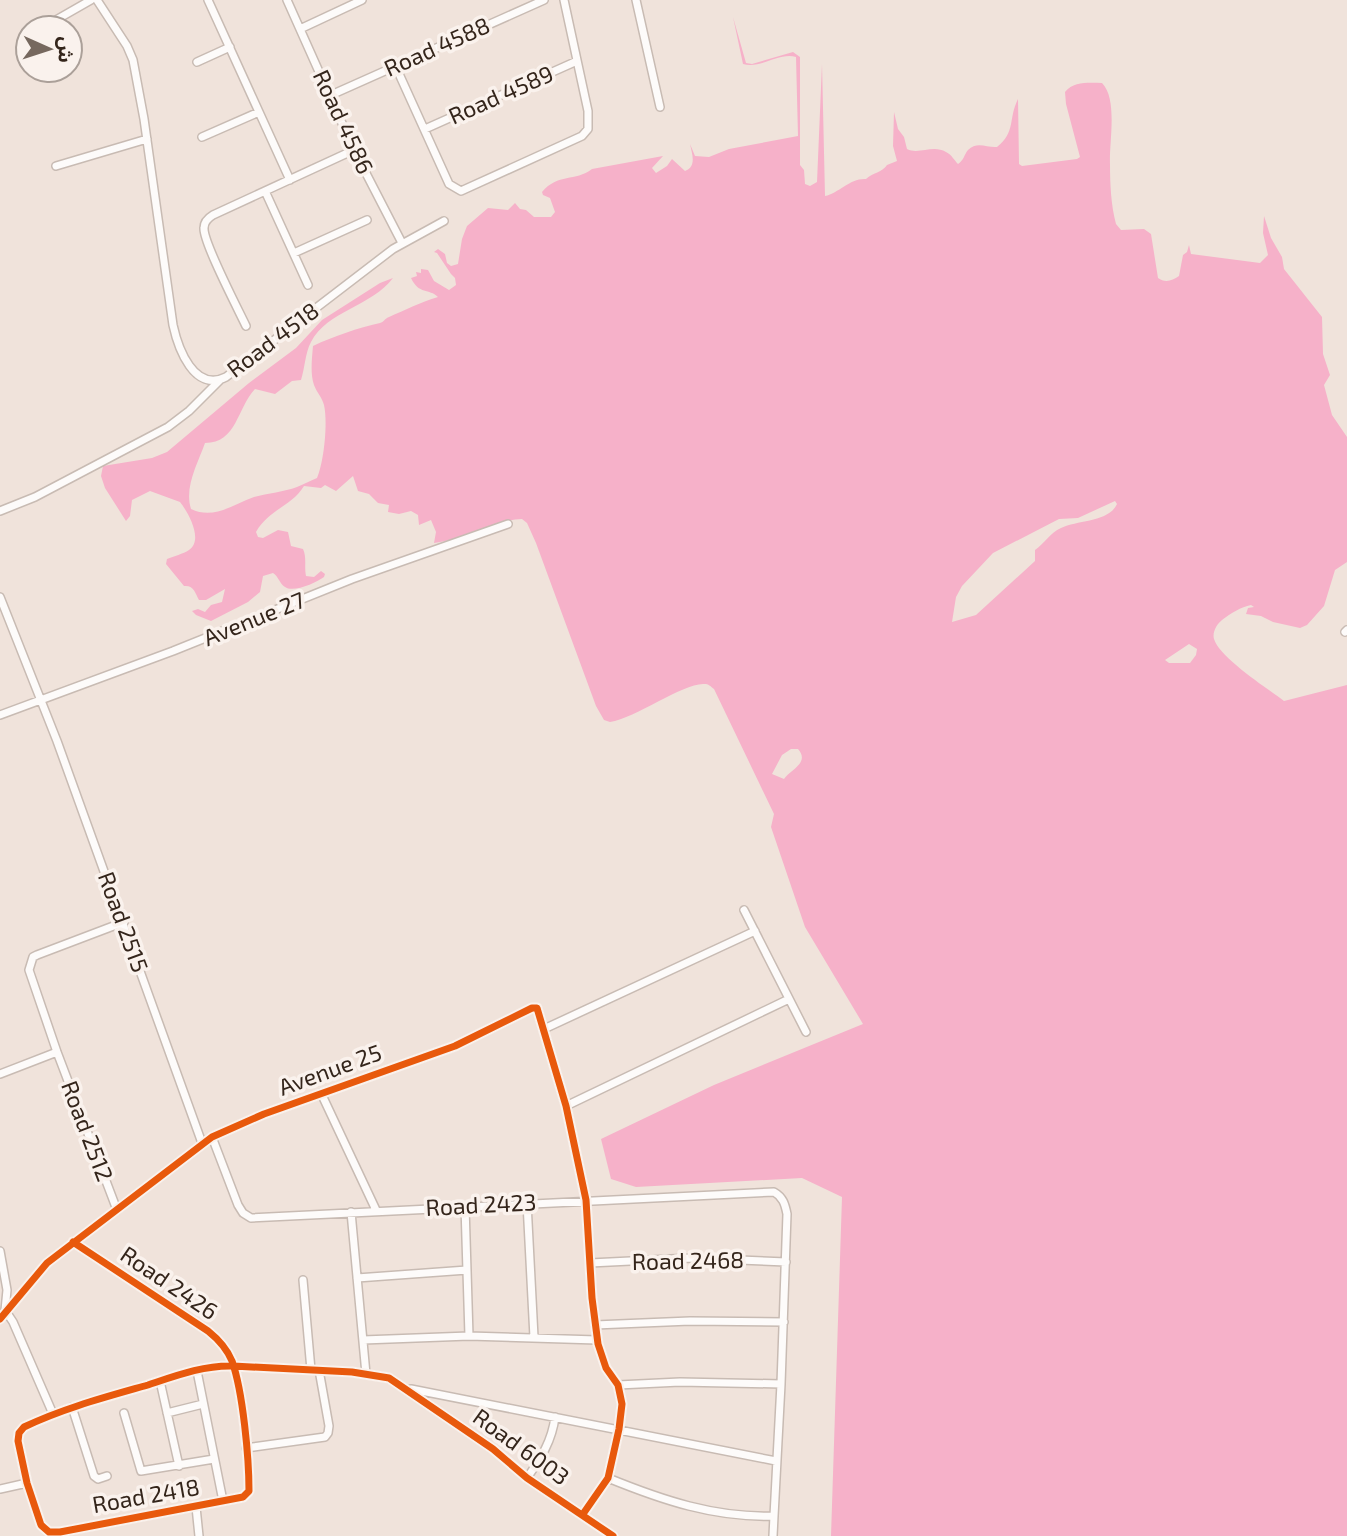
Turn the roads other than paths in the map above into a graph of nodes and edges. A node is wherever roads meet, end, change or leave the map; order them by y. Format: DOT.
graph roads {
  1 [pos="91,0"];
  2 [pos="97,0"];
  3 [pos="208,0"];
  4 [pos="287,0"];
  5 [pos="362,0"];
  6 [pos="544,0"];
  7 [pos="564,0"];
  8 [pos="636,0"];
  9 [pos="66,14"];
  10 [pos="300,29"];
  11 [pos="230,47"];
  12 [pos="576,61"];
  13 [pos="197,62"];
  14 [pos="395,65"];
  15 [pos="331,95"];
  16 [pos="660,107"];
  17 [pos="259,112"];
  18 [pos="425,129"];
  19 [pos="202,137"];
  20 [pos="147,139"];
  21 [pos="354,150"];
  22 [pos="55,166"];
  23 [pos="290,180"];
  24 [pos="265,191"];
  25 [pos="367,220"];
  26 [pos="444,221"];
  27 [pos="402,243"];
  28 [pos="294,253"];
  29 [pos="308,285"];
  30 [pos="246,326"];
  31 [pos="220,380"];
  32 [pos="0,511"];
  33 [pos="508,524"];
  34 [pos="0,597"];
  35 [pos="41,701"];
  36 [pos="0,715"];
  37 [pos="744,910"];
  38 [pos="124,922"];
  39 [pos="755,931"];
  40 [pos="789,999"];
  41 [pos="544,1029"];
  42 [pos="806,1032"];
  43 [pos="57,1052"];
  44 [pos="0,1074"];
  45 [pos="321,1093"];
  46 [pos="566,1106"];
  47 [pos="212,1137"];
  48 [pos="202,1143"];
  49 [pos="586,1200"];
  50 [pos="527,1203"];
  51 [pos="465,1206"];
  52 [pos="117,1210"];
  53 [pos="376,1210"];
  54 [pos="351,1212"];
  55 [pos="73,1242"];
  56 [pos="0,1251"];
  57 [pos="786,1262"];
  58 [pos="590,1263"];
  59 [pos="467,1270"];
  60 [pos="357,1278"];
  61 [pos="303,1280"];
  62 [pos="5,1310"];
  63 [pos="0,1319"];
  64 [pos="784,1322"];
  65 [pos="595,1325"];
  66 [pos="469,1336"];
  67 [pos="534,1338"];
  68 [pos="363,1340"];
  69 [pos="597,1340"];
  70 [pos="233,1366"];
  71 [pos="315,1370"];
  72 [pos="197,1371"];
  73 [pos="366,1374"];
  74 [pos="160,1381"];
  75 [pos="781,1384"];
  76 [pos="618,1385"];
  77 [pos="407,1388"];
  78 [pos="203,1404"];
  79 [pos="72,1407"];
  80 [pos="124,1413"];
  81 [pos="167,1413"];
  82 [pos="53,1414"];
  83 [pos="555,1417"];
  84 [pos="619,1429"];
  85 [pos="246,1448"];
  86 [pos="214,1459"];
  87 [pos="776,1461"];
  88 [pos="179,1466"];
  89 [pos="107,1476"];
  90 [pos="527,1478"];
  91 [pos="608,1478"];
  92 [pos="27,1483"];
  93 [pos="0,1489"];
  94 [pos="223,1502"];
  95 [pos="195,1507"];
  96 [pos="583,1514"];
  97 [pos="774,1516"];
  98 [pos="44,1533"];
  99 [pos="199,1536"];
  100 [pos="613,1536"];
  101 [pos="773,1536"];
  1 -- 9 [label="street"];
  2 -- 20 [label="street, Road 4518"];
  3 -- 11 [label="street"];
  4 -- 10 [label="street, Road 4586"];
  5 -- 10 [label="street"];
  6 -- 14 [label="street, Road 4588"];
  7 -- 12 [label="street"];
  8 -- 16 [label="street"];
  10 -- 15 [label="street, Road 4586"];
  11 -- 13 [label="street"];
  11 -- 17 [label="street"];
  12 -- 18 [label="street, Road 4589"];
  12 -- 18 [label="street"];
  14 -- 15 [label="street, Road 4588"];
  14 -- 18 [label="street"];
  15 -- 21 [label="street, Road 4586"];
  17 -- 19 [label="street"];
  17 -- 23 [label="street"];
  20 -- 22 [label="street"];
  20 -- 31 [label="street, Road 4518"];
  21 -- 23 [label="street"];
  21 -- 27 [label="street, Road 4586"];
  23 -- 24 [label="street"];
  24 -- 28 [label="street"];
  24 -- 30 [label="street"];
  25 -- 28 [label="street"];
  26 -- 27 [label="street, Road 4518"];
  27 -- 31 [label="street, Road 4518"];
  28 -- 29 [label="street"];
  31 -- 32 [label="street"];
  33 -- 35 [label="street, Avenue 27"];
  34 -- 35 [label="street, Road 2515"];
  35 -- 36 [label="street, Avenue 27"];
  35 -- 38 [label="street, Road 2515"];
  37 -- 39 [label="street"];
  38 -- 43 [label="street, Road 2512"];
  38 -- 48 [label="street, Road 2515"];
  39 -- 40 [label="street"];
  39 -- 41 [label="street"];
  40 -- 42 [label="street"];
  40 -- 46 [label="street"];
  41 -- 45 [label="street, Avenue 25"];
  41 -- 46 [label="street"];
  43 -- 44 [label="street, Road 2512"];
  43 -- 52 [label="street, Road 2512"];
  45 -- 47 [label="street, Avenue 25"];
  45 -- 53 [label="street"];
  46 -- 49 [label="street"];
  47 -- 48 [label="street, Avenue 25"];
  47 -- 54 [label="street, Road 2423"];
  48 -- 52 [label="street, Avenue 25"];
  49 -- 50 [label="street, Road 2423"];
  49 -- 57 [label="street, Road 2423"];
  49 -- 58 [label="street"];
  50 -- 51 [label="street, Road 2423"];
  50 -- 67 [label="street"];
  51 -- 53 [label="street, Road 2423"];
  51 -- 59 [label="street"];
  52 -- 55 [label="street, Avenue 25"];
  53 -- 54 [label="street, Road 2423"];
  54 -- 60 [label="street"];
  55 -- 62 [label="street, Avenue 25"];
  55 -- 70 [label="street, Road 2426"];
  56 -- 62 [label="street"];
  57 -- 58 [label="street, Road 2468"];
  57 -- 64 [label="street, Road 2423"];
  58 -- 65 [label="street"];
  59 -- 60 [label="street"];
  59 -- 66 [label="street"];
  60 -- 68 [label="street"];
  61 -- 71 [label="street"];
  62 -- 63 [label="street, Avenue 25"];
  62 -- 82 [label="street"];
  64 -- 65 [label="street"];
  64 -- 75 [label="street, Road 2423"];
  65 -- 69 [label="street"];
  66 -- 67 [label="street"];
  66 -- 68 [label="street"];
  67 -- 69 [label="street"];
  68 -- 73 [label="street"];
  69 -- 76 [label="street"];
  70 -- 71 [label="street"];
  70 -- 72 [label="street"];
  70 -- 85 [label="street"];
  71 -- 73 [label="street"];
  71 -- 85 [label="street"];
  72 -- 74 [label="street"];
  72 -- 78 [label="street"];
  73 -- 77 [label="street"];
  74 -- 79 [label="street"];
  74 -- 81 [label="street"];
  75 -- 76 [label="street"];
  75 -- 87 [label="street, Road 2423"];
  76 -- 84 [label="street"];
  77 -- 83 [label="street"];
  77 -- 90 [label="street, Road 6003"];
  78 -- 81 [label="street"];
  78 -- 86 [label="street"];
  79 -- 82 [label="street"];
  79 -- 89 [label="street"];
  80 -- 88 [label="street"];
  81 -- 88 [label="street"];
  82 -- 92 [label="street, Road 2418"];
  83 -- 84 [label="street"];
  83 -- 90 [label="street"];
  84 -- 87 [label="street"];
  84 -- 91 [label="street"];
  85 -- 94 [label="street, Road 2418"];
  86 -- 88 [label="street"];
  86 -- 94 [label="street"];
  87 -- 97 [label="street, Road 2423"];
  90 -- 96 [label="street, Road 6003"];
  91 -- 96 [label="street"];
  91 -- 97 [label="street"];
  92 -- 93 [label="street"];
  92 -- 98 [label="street, Road 2418"];
  94 -- 95 [label="street, Road 2418"];
  95 -- 98 [label="street, Road 2418"];
  95 -- 99 [label="street"];
  96 -- 100 [label="street, Road 6003"];
  97 -- 101 [label="street, Road 2423"];
}
